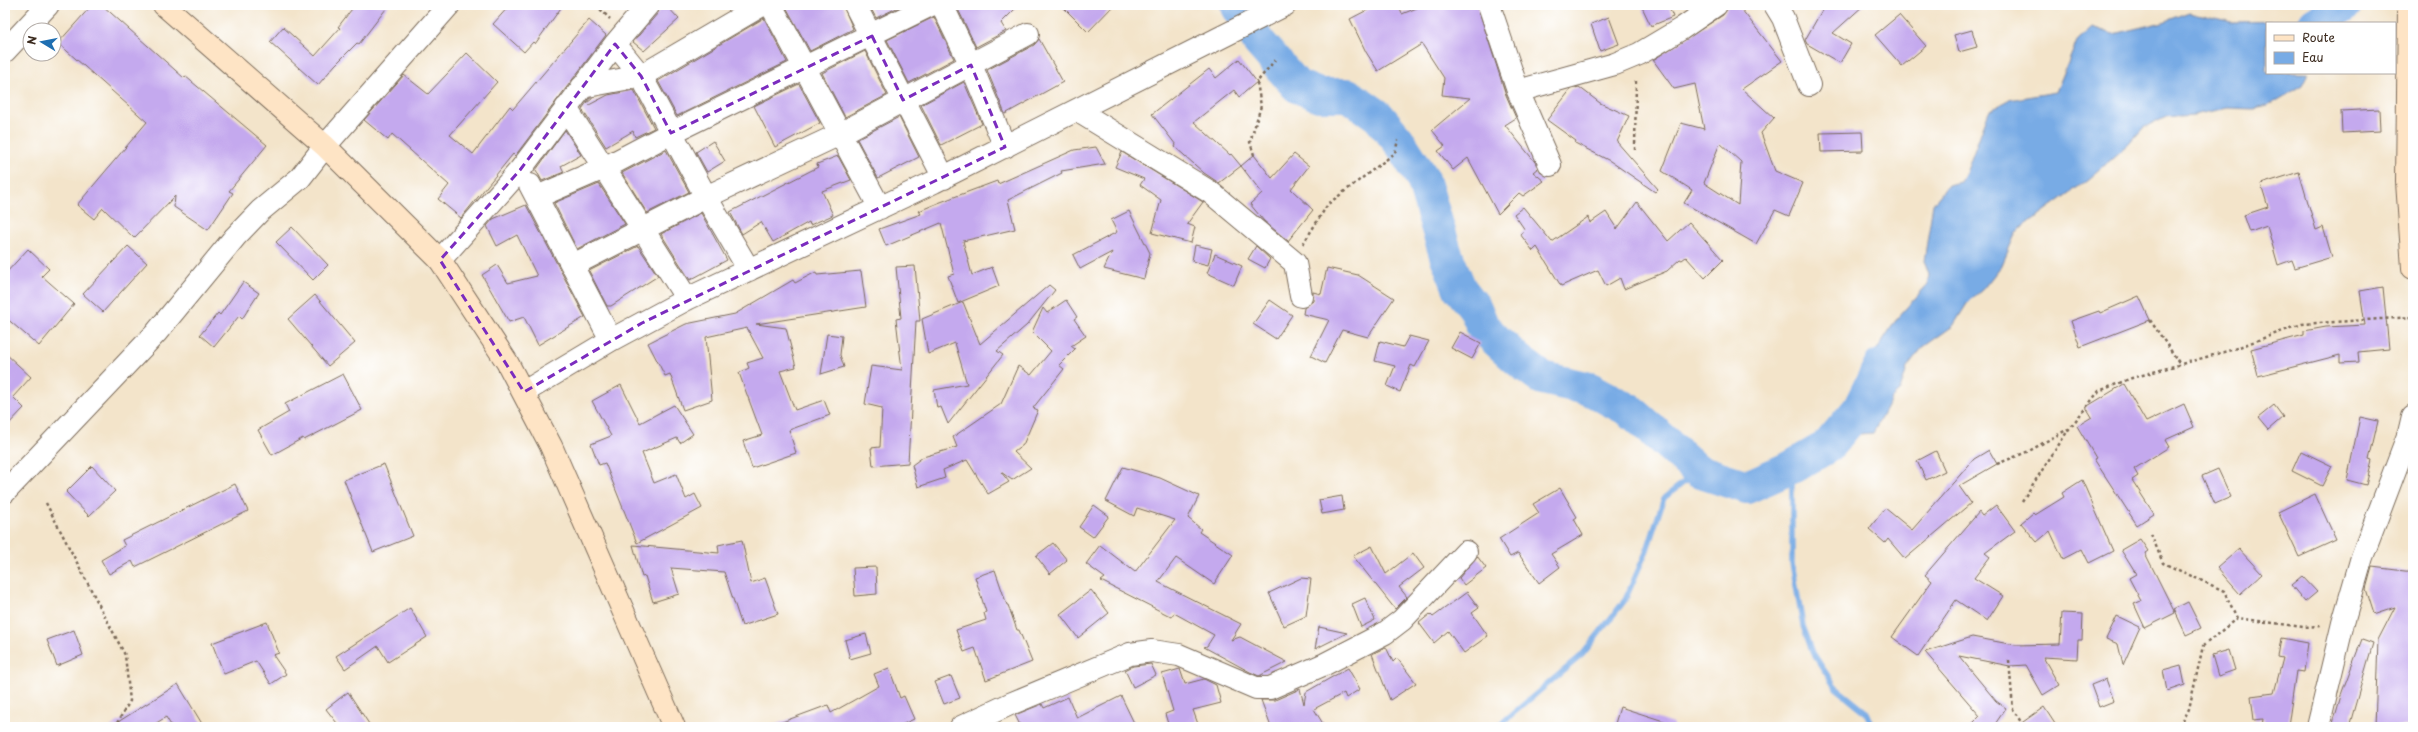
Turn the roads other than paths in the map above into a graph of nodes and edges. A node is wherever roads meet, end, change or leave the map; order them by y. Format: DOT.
graph roads {
  1 [pos="48,5"];
  2 [pos="164,5"];
  3 [pos="449,5"];
  4 [pos="648,5"];
  5 [pos="762,5"];
  6 [pos="771,5"];
  7 [pos="855,5"];
  8 [pos="931,5"];
  9 [pos="942,5"];
  10 [pos="1285,5"];
  11 [pos="1489,5"];
  12 [pos="1716,5"];
  13 [pos="1775,5"];
  14 [pos="2409,5"];
  15 [pos="1028,34"];
  16 [pos="872,36"];
  17 [pos="615,44"];
  18 [pos="5,51"];
  19 [pos="971,65"];
  20 [pos="802,68"];
  21 [pos="640,76"];
  22 [pos="1809,85"];
  23 [pos="582,87"];
  24 [pos="1518,90"];
  25 [pos="903,100"];
  26 [pos="566,108"];
  27 [pos="1078,111"];
  28 [pos="671,133"];
  29 [pos="840,134"];
  30 [pos="325,146"];
  31 [pos="1005,147"];
  32 [pos="1550,165"];
  33 [pos="604,168"];
  34 [pos="520,170"];
  35 [pos="944,178"];
  36 [pos="2410,182"];
  37 [pos="537,197"];
  38 [pos="706,197"];
  39 [pos="880,208"];
  40 [pos="643,228"];
  41 [pos="440,260"];
  42 [pos="573,265"];
  43 [pos="2413,268"];
  44 [pos="750,270"];
  45 [pos="1301,296"];
  46 [pos="687,299"];
  47 [pos="611,340"];
  48 [pos="524,392"];
  49 [pos="2413,416"];
  50 [pos="5,492"];
  51 [pos="1466,552"];
  52 [pos="674,727"];
  53 [pos="961,727"];
  54 [pos="2318,727"];
  1 -- 18 [label="street"];
  2 -- 30 [label="street"];
  3 -- 30 [label="street"];
  4 -- 17 [label="street"];
  5 -- 21 [label="street"];
  6 -- 20 [label="street"];
  7 -- 16 [label="street"];
  8 -- 16 [label="street"];
  9 -- 19 [label="street"];
  10 -- 27 [label="street"];
  11 -- 24 [label="street"];
  12 -- 24 [label="street"];
  13 -- 22 [label="street"];
  14 -- 36 [label="street"];
  15 -- 19 [label="street"];
  16 -- 20 [label="street"];
  16 -- 25 [label="street"];
  17 -- 21 [label="street"];
  17 -- 23 [label="street"];
  19 -- 25 [label="street"];
  19 -- 31 [label="street"];
  20 -- 28 [label="street"];
  20 -- 29 [label="street"];
  21 -- 23 [label="street"];
  21 -- 28 [label="street"];
  23 -- 26 [label="street"];
  24 -- 32 [label="street"];
  25 -- 29 [label="street"];
  25 -- 35 [label="street"];
  26 -- 33 [label="street"];
  26 -- 34 [label="street"];
  27 -- 31 [label="street"];
  27 -- 45 [label="street"];
  28 -- 33 [label="street"];
  28 -- 38 [label="street"];
  29 -- 38 [label="street"];
  29 -- 39 [label="street"];
  30 -- 41 [label="street"];
  30 -- 50 [label="street"];
  31 -- 35 [label="street"];
  33 -- 37 [label="street"];
  33 -- 40 [label="street"];
  34 -- 37 [label="street"];
  34 -- 41 [label="street"];
  35 -- 39 [label="street"];
  36 -- 43 [label="street"];
  37 -- 42 [label="street"];
  38 -- 40 [label="street"];
  38 -- 44 [label="street"];
  39 -- 44 [label="street"];
  40 -- 42 [label="street"];
  40 -- 46 [label="street"];
  41 -- 48 [label="street"];
  42 -- 47 [label="street"];
  44 -- 46 [label="street"];
  46 -- 47 [label="street"];
  47 -- 48 [label="street"];
  48 -- 52 [label="street"];
  49 -- 54 [label="street"];
  51 -- 53 [label="street"];
}
